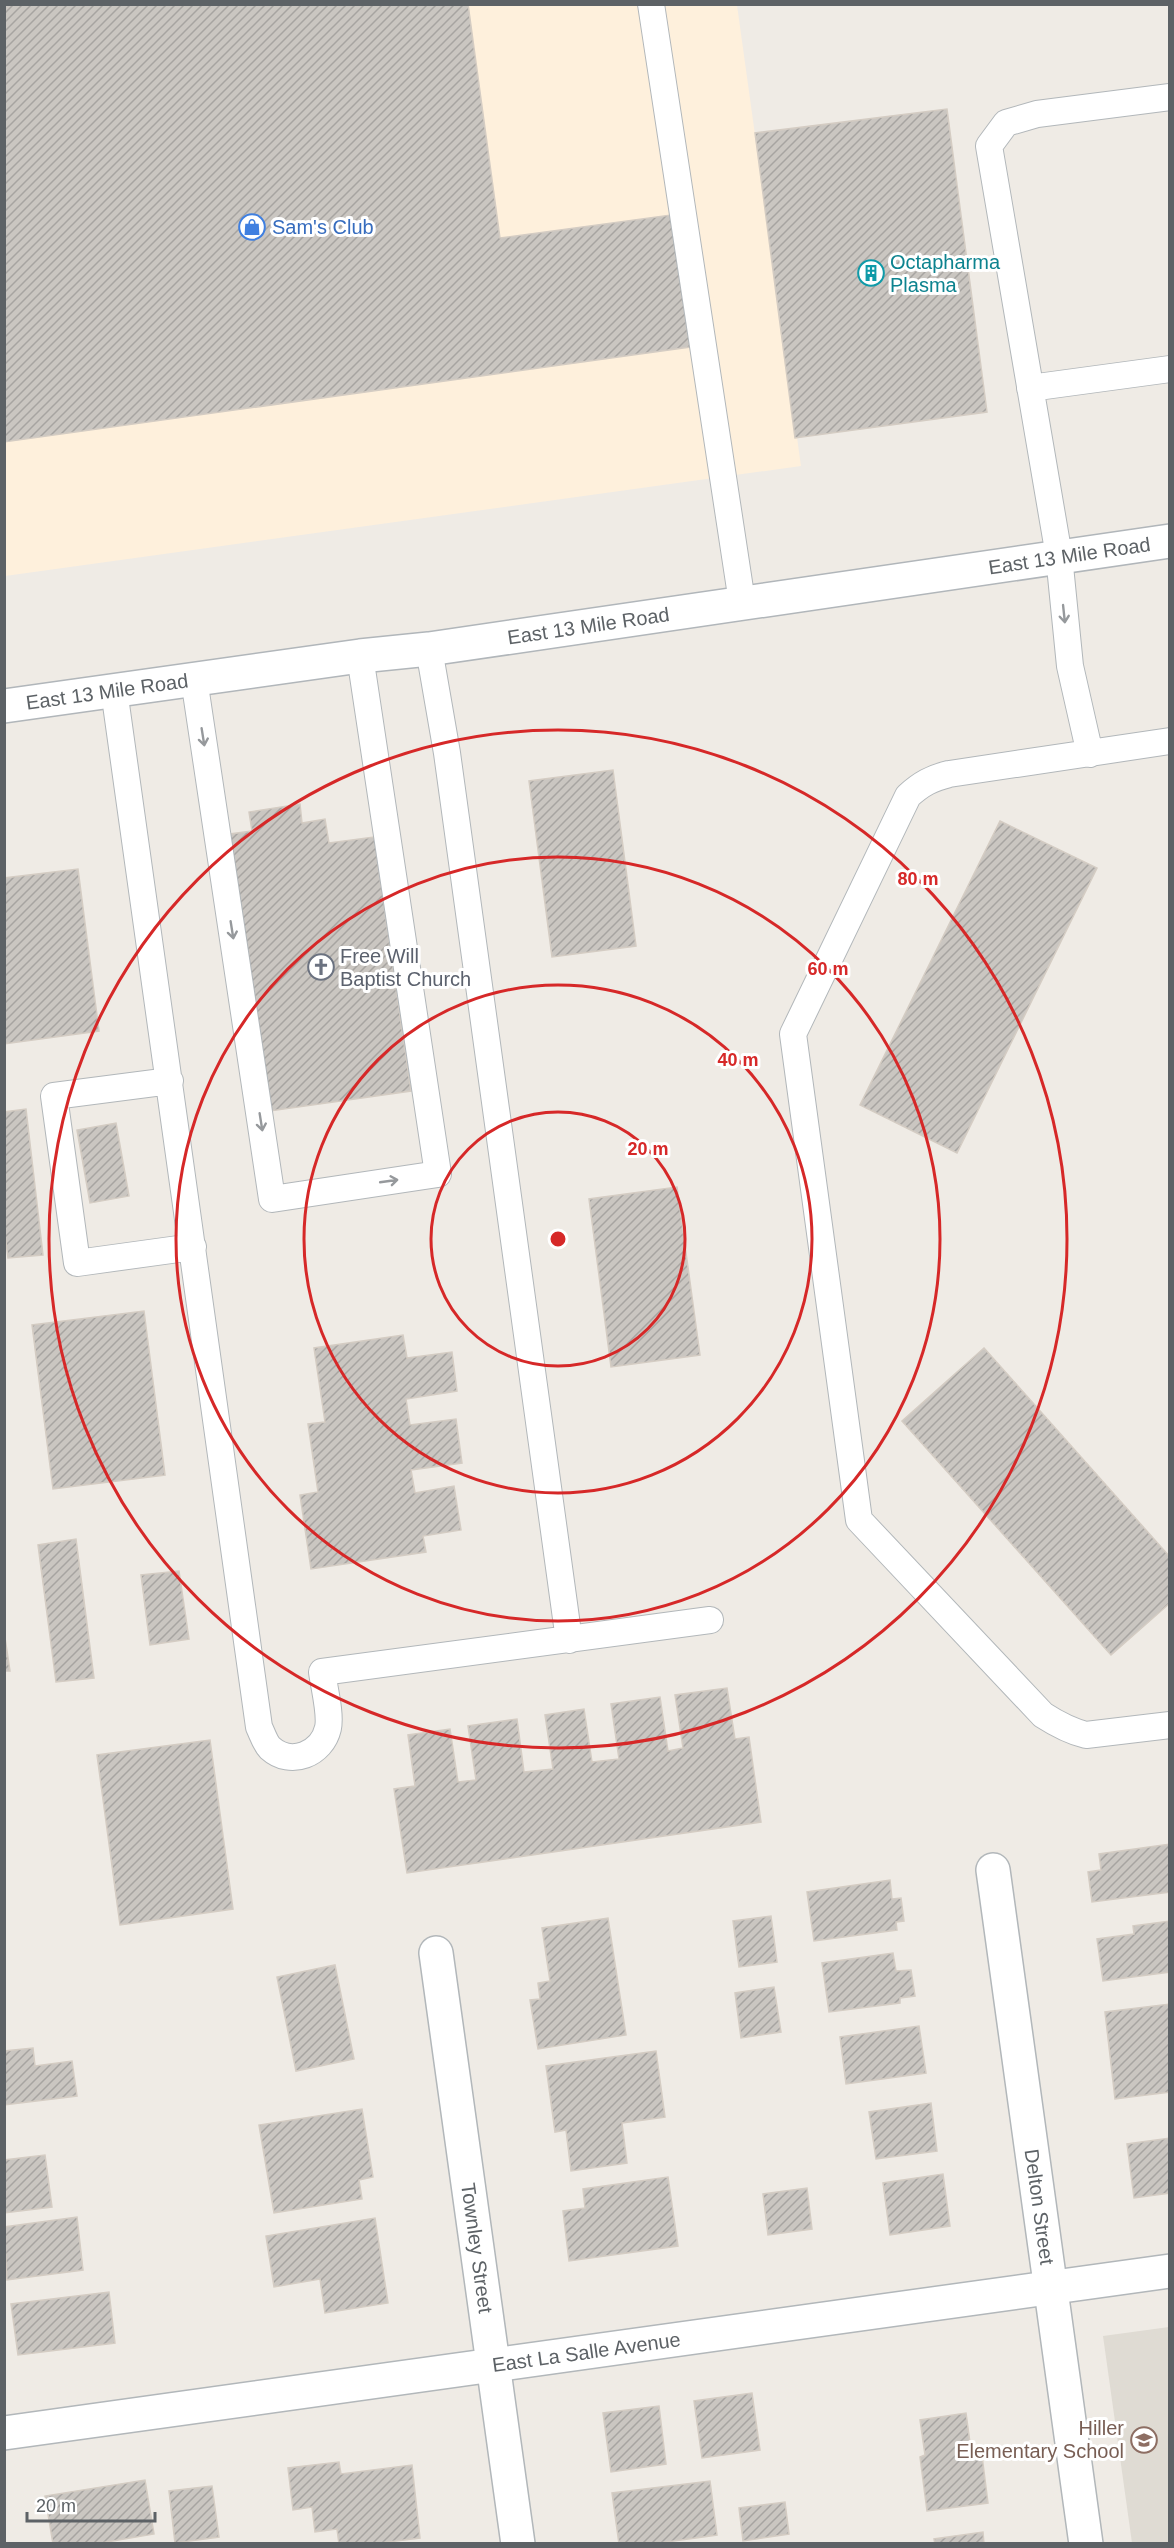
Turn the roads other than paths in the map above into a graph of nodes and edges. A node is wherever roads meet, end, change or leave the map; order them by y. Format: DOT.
graph roads {
  1 [pos="651,4"];
  2 [pos="1170,97"];
  3 [pos="1170,369"];
  4 [pos="1030,388"];
  5 [pos="1170,541"];
  6 [pos="1059,556"];
  7 [pos="742,602"];
  8 [pos="429,649"];
  9 [pos="360,656"];
  10 [pos="194,679"];
  11 [pos="114,690"];
  12 [pos="4,706"];
  13 [pos="1170,741"];
  14 [pos="1090,754"];
  15 [pos="170,1082"];
  16 [pos="193,1247"];
  17 [pos="710,1620"];
  18 [pos="569,1640"];
  19 [pos="1170,1725"];
  20 [pos="993,1870"];
  21 [pos="436,1953"];
  22 [pos="1170,2271"];
  23 [pos="1050,2287"];
  24 [pos="494,2364"];
  25 [pos="4,2433"];
  26 [pos="518,2544"];
  27 [pos="1086,2544"];
  1 -- 7 [label="lane"];
  2 -- 4 [label="lane"];
  3 -- 4 [label="lane"];
  4 -- 6 [label="lane"];
  5 -- 6 [label="street, East 13 Mile Road"];
  6 -- 7 [label="street, East 13 Mile Road"];
  6 -- 14 [label="lane, one-way"];
  7 -- 8 [label="street, East 13 Mile Road"];
  8 -- 9 [label="street, East 13 Mile Road"];
  8 -- 18 [label="lane"];
  9 -- 10 [label="street, East 13 Mile Road"];
  10 -- 9 [label="lane, one-way"];
  10 -- 11 [label="street, East 13 Mile Road"];
  11 -- 12 [label="street, East 13 Mile Road"];
  11 -- 15 [label="lane"];
  13 -- 14 [label="lane"];
  14 -- 19 [label="lane"];
  15 -- 16 [label="lane"];
  15 -- 16 [label="lane"];
  16 -- 18 [label="lane"];
  17 -- 18 [label="lane"];
  20 -- 23 [label="street, Delton Street"];
  21 -- 24 [label="street, Townley Street"];
  22 -- 23 [label="street, East La Salle Avenue"];
  23 -- 24 [label="street, East La Salle Avenue"];
  23 -- 27 [label="street, Delton Street"];
  24 -- 25 [label="street, East La Salle Avenue"];
  24 -- 26 [label="street, Townley Street"];
}
